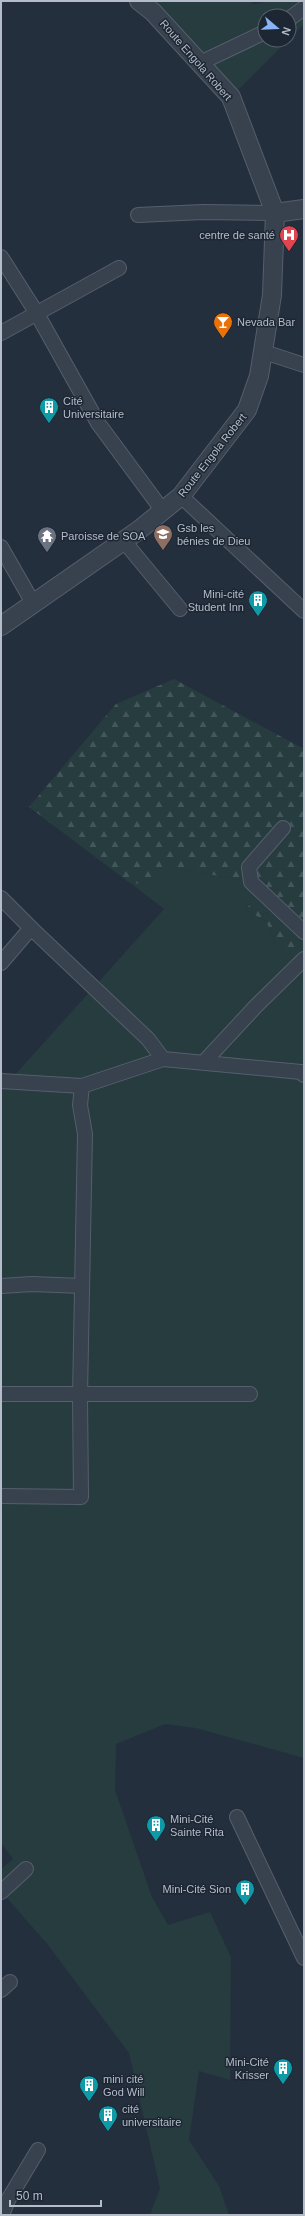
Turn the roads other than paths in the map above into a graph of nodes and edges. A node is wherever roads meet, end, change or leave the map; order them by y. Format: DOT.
graph roads {
  1 [pos="140,1"];
  2 [pos="257,36"];
  3 [pos="200,63"];
  4 [pos="304,209"];
  5 [pos="275,213"];
  6 [pos="138,215"];
  7 [pos="1,257"];
  8 [pos="119,268"];
  9 [pos="36,312"];
  10 [pos="1,333"];
  11 [pos="264,352"];
  12 [pos="304,365"];
  13 [pos="181,496"];
  14 [pos="162,511"];
  15 [pos="123,540"];
  16 [pos="1,547"];
  17 [pos="33,603"];
  18 [pos="180,609"];
  19 [pos="304,610"];
  20 [pos="1,626"];
  21 [pos="283,828"];
  22 [pos="1,898"];
  23 [pos="31,928"];
  24 [pos="304,932"];
  25 [pos="304,959"];
  26 [pos="1,963"];
  27 [pos="164,1059"];
  28 [pos="204,1062"];
  29 [pos="303,1072"];
  30 [pos="1,1081"];
  31 [pos="82,1086"];
  32 [pos="1,1286"];
  33 [pos="82,1286"];
  34 [pos="1,1394"];
  35 [pos="80,1394"];
  36 [pos="250,1394"];
  37 [pos="1,1496"];
  38 [pos="237,1817"];
  39 [pos="26,1869"];
  40 [pos="1,1892"];
  41 [pos="304,1958"];
  42 [pos="38,2150"];
  43 [pos="2,2215"];
  1 -- 3 [label="street, Route Engola Robert"];
  2 -- 3 [label="street"];
  3 -- 5 [label="street, Route Engola Robert"];
  4 -- 5 [label="street"];
  5 -- 6 [label="street"];
  5 -- 11 [label="street, Route Engola Robert"];
  7 -- 9 [label="street"];
  8 -- 9 [label="street"];
  9 -- 10 [label="street"];
  9 -- 14 [label="street"];
  11 -- 12 [label="street"];
  11 -- 13 [label="street, Route Engola Robert"];
  13 -- 14 [label="street, Route Engola Robert"];
  13 -- 19 [label="street"];
  14 -- 15 [label="street, Route Engola Robert"];
  15 -- 17 [label="street, Route Engola Robert"];
  15 -- 18 [label="street"];
  16 -- 17 [label="street"];
  17 -- 20 [label="street, Route Engola Robert"];
  21 -- 24 [label="street"];
  22 -- 23 [label="street"];
  23 -- 26 [label="street"];
  23 -- 27 [label="street"];
  25 -- 28 [label="street"];
  27 -- 28 [label="street"];
  27 -- 31 [label="street"];
  28 -- 29 [label="street"];
  30 -- 31 [label="street"];
  31 -- 33 [label="street"];
  32 -- 33 [label="street"];
  33 -- 35 [label="street"];
  34 -- 35 [label="street"];
  35 -- 36 [label="street"];
  35 -- 37 [label="street"];
  38 -- 41 [label="street"];
  39 -- 40 [label="street"];
  42 -- 43 [label="street"];
}
